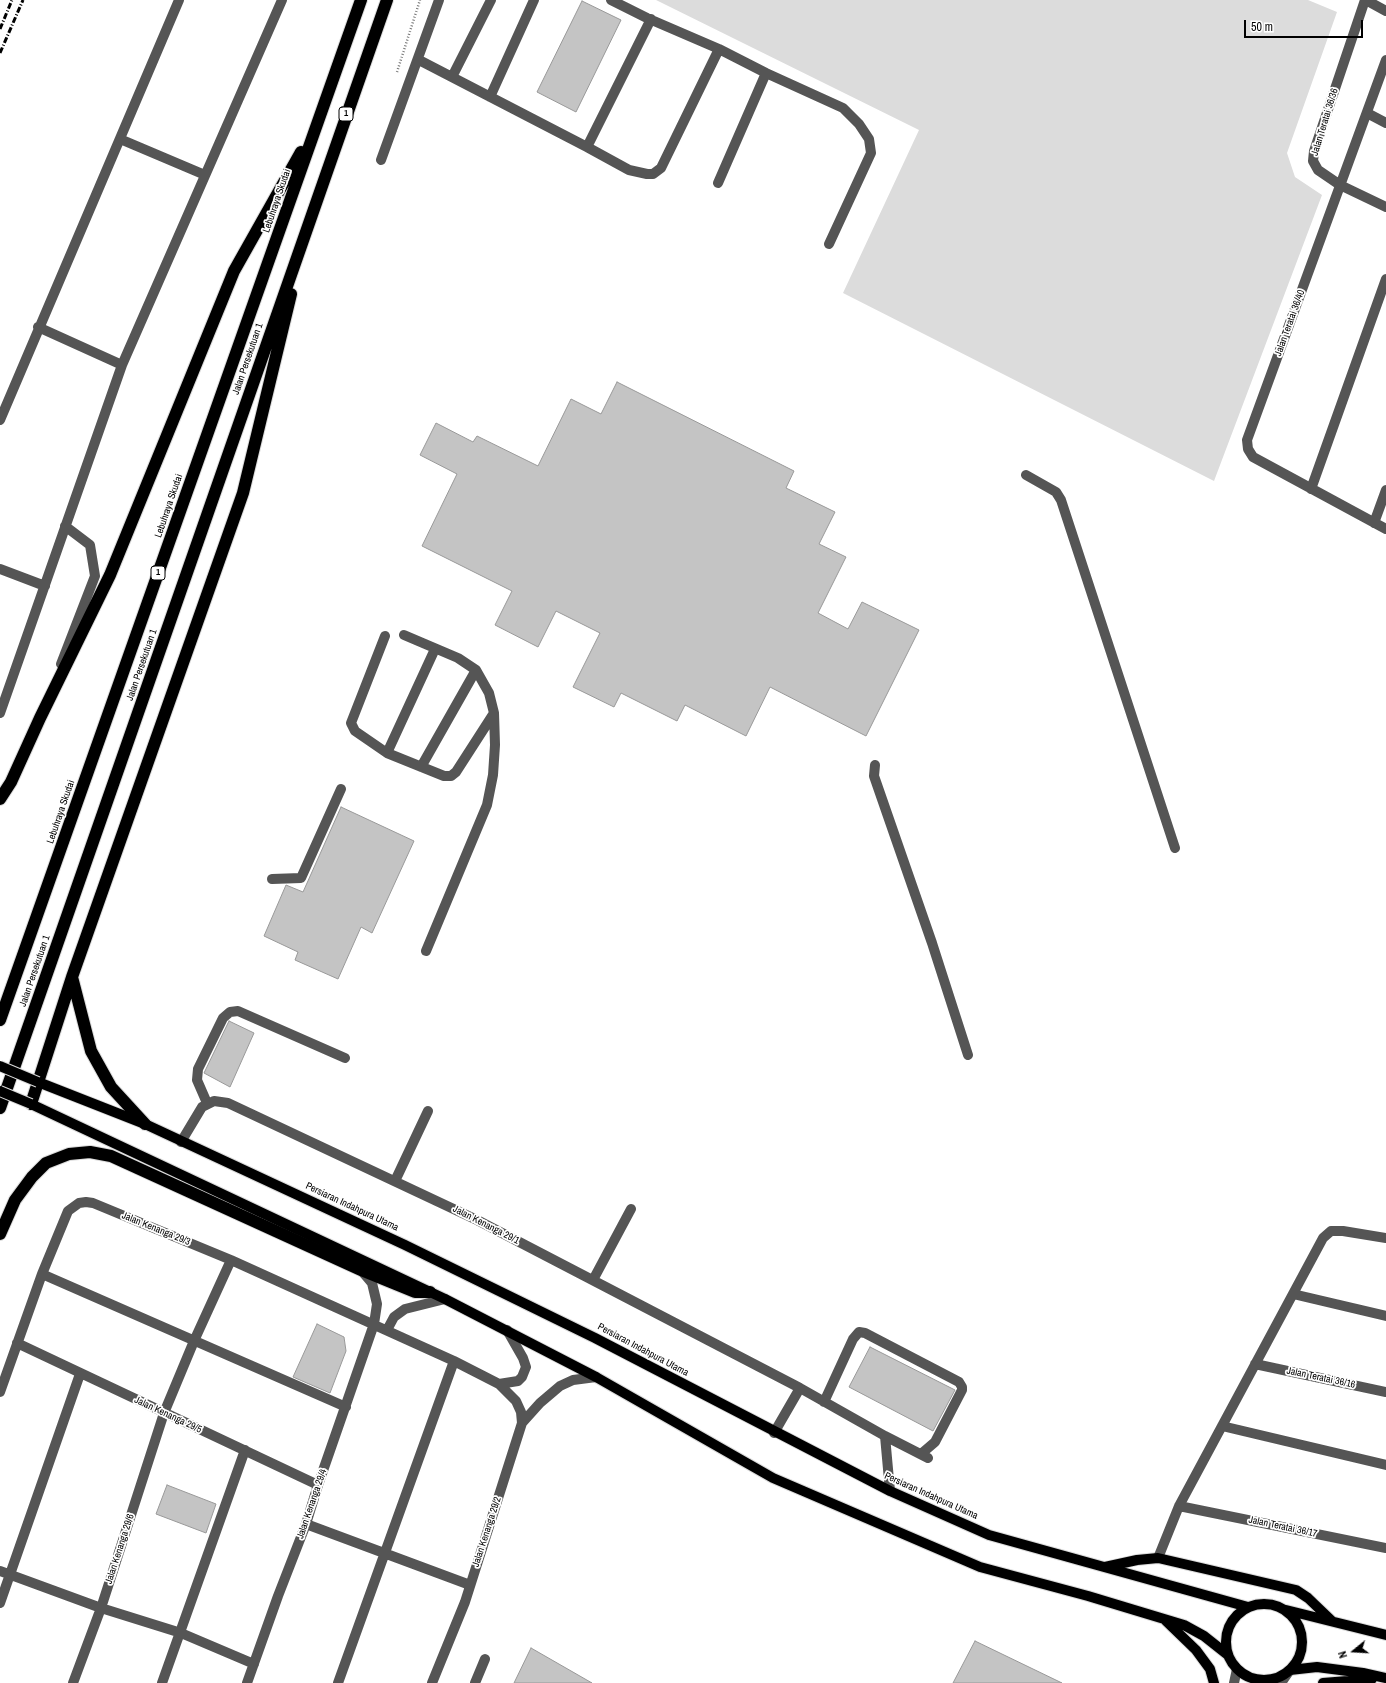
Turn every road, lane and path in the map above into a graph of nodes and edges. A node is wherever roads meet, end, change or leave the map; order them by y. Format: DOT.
graph roads {
  1 [pos="179,0"];
  2 [pos="282,0"];
  3 [pos="361,0"];
  4 [pos="387,0"];
  5 [pos="420,0"];
  6 [pos="439,0"];
  7 [pos="491,0"];
  8 [pos="534,0"];
  9 [pos="611,0"];
  10 [pos="1365,0"];
  11 [pos="1386,10"];
  12 [pos="650,19"];
  13 [pos="413,24"];
  14 [pos="719,49"];
  15 [pos="419,60"];
  16 [pos="1386,60"];
  17 [pos="766,73"];
  18 [pos="452,77"];
  19 [pos="490,97"];
  20 [pos="1366,113"];
  21 [pos="1386,123"];
  22 [pos="317,125"];
  23 [pos="120,139"];
  24 [pos="587,147"];
  25 [pos="381,160"];
  26 [pos="205,175"];
  27 [pos="718,183"];
  28 [pos="1340,185"];
  29 [pos="1386,207"];
  30 [pos="306,229"];
  31 [pos="829,244"];
  32 [pos="1386,279"];
  33 [pos="38,327"];
  34 [pos="122,365"];
  35 [pos="0,420"];
  36 [pos="1026,475"];
  37 [pos="1311,489"];
  38 [pos="1386,490"];
  39 [pos="1374,523"];
  40 [pos="65,526"];
  41 [pos="1386,529"];
  42 [pos="0,569"];
  43 [pos="44,586"];
  44 [pos="404,635"];
  45 [pos="385,636"];
  46 [pos="435,649"];
  47 [pos="476,670"];
  48 [pos="0,714"];
  49 [pos="494,714"];
  50 [pos="40,718"];
  51 [pos="387,753"];
  52 [pos="875,765"];
  53 [pos="421,767"];
  54 [pos="341,789"];
  55 [pos="0,799"];
  56 [pos="1175,848"];
  57 [pos="272,879"];
  58 [pos="426,951"];
  59 [pos="72,977"];
  60 [pos="0,1020"];
  61 [pos="968,1055"];
  62 [pos="345,1058"];
  63 [pos="0,1066"];
  64 [pos="38,1082"];
  65 [pos="0,1091"];
  66 [pos="207,1103"];
  67 [pos="31,1104"];
  68 [pos="0,1108"];
  69 [pos="428,1111"];
  70 [pos="145,1124"];
  71 [pos="181,1142"];
  72 [pos="395,1181"];
  73 [pos="631,1208"];
  74 [pos="0,1234"];
  75 [pos="1386,1238"];
  76 [pos="231,1260"];
  77 [pos="361,1270"];
  78 [pos="42,1274"];
  79 [pos="594,1280"];
  80 [pos="430,1292"];
  81 [pos="1293,1294"];
  82 [pos="445,1299"];
  83 [pos="1386,1316"];
  84 [pos="374,1324"];
  85 [pos="387,1330"];
  86 [pos="507,1330"];
  87 [pos="194,1341"];
  88 [pos="17,1343"];
  89 [pos="454,1361"];
  90 [pos="1255,1364"];
  91 [pos="80,1374"];
  92 [pos="596,1377"];
  93 [pos="499,1384"];
  94 [pos="800,1388"];
  95 [pos="0,1392"];
  96 [pos="1386,1392"];
  97 [pos="824,1402"];
  98 [pos="346,1407"];
  99 [pos="164,1413"];
  100 [pos="522,1423"];
  101 [pos="1222,1426"];
  102 [pos="774,1433"];
  103 [pos="885,1436"];
  104 [pos="245,1450"];
  105 [pos="1386,1465"];
  106 [pos="318,1484"];
  107 [pos="890,1491"];
  108 [pos="1179,1506"];
  109 [pos="306,1524"];
  110 [pos="1386,1548"];
  111 [pos="384,1553"];
  112 [pos="1158,1558"];
  113 [pos="1103,1567"];
  114 [pos="0,1571"];
  115 [pos="10,1573"];
  116 [pos="470,1585"];
  117 [pos="0,1602"];
  118 [pos="1248,1607"];
  119 [pos="101,1608"];
  120 [pos="1284,1609"];
  121 [pos="1164,1619"];
  122 [pos="1332,1621"];
  123 [pos="181,1633"];
  124 [pos="1386,1635"];
  125 [pos="1228,1655"];
  126 [pos="485,1658"];
  127 [pos="254,1664"];
  128 [pos="1237,1669"];
  129 [pos="1290,1670"];
  130 [pos="1386,1678"];
  131 [pos="73,1683"];
  132 [pos="162,1683"];
  133 [pos="247,1683"];
  134 [pos="338,1683"];
  135 [pos="432,1683"];
  136 [pos="476,1683"];
  137 [pos="1214,1683"];
  138 [pos="1234,1683"];
  139 [pos="1281,1683"];
  140 [pos="1323,1683"];
  1 -- 23 [label="street"];
  2 -- 26 [label="street"];
  3 -- 22 [label="highway, Lebuhraya Skudai / 1"];
  4 -- 30 [label="highway, 1"];
  5 -- 13 [label="path"];
  6 -- 15 [label="street"];
  7 -- 18 [label="street"];
  8 -- 19 [label="street"];
  9 -- 12 [label="street"];
  10 -- 11 [label="street"];
  10 -- 28 [label="street, Jalan Teratai 36/36"];
  12 -- 14 [label="street"];
  12 -- 24 [label="street"];
  14 -- 17 [label="street"];
  14 -- 24 [label="street"];
  15 -- 18 [label="street"];
  15 -- 25 [label="street"];
  16 -- 20 [label="street, Jalan Teratai 36/40"];
  17 -- 27 [label="street"];
  17 -- 31 [label="street"];
  18 -- 19 [label="street"];
  19 -- 24 [label="street"];
  20 -- 21 [label="street"];
  20 -- 28 [label="street, Jalan Teratai 36/40"];
  22 -- 50 [label="highway"];
  22 -- 60 [label="highway, Lebuhraya Skudai / 1"];
  23 -- 26 [label="street"];
  23 -- 33 [label="street"];
  26 -- 34 [label="street"];
  28 -- 29 [label="street, Jalan Teratai 36/36"];
  28 -- 37 [label="street, Jalan Teratai 36/40"];
  30 -- 59 [label="highway"];
  30 -- 68 [label="highway, Jalan Persekutuan 1 / 1"];
  32 -- 37 [label="street"];
  33 -- 34 [label="street"];
  33 -- 35 [label="street"];
  34 -- 40 [label="street"];
  36 -- 56 [label="street"];
  37 -- 39 [label="street, Jalan Teratai 36/40"];
  38 -- 39 [label="street"];
  39 -- 41 [label="street, Jalan Teratai 36/40"];
  40 -- 43 [label="street"];
  40 -- 50 [label="street"];
  42 -- 43 [label="street"];
  43 -- 48 [label="street"];
  44 -- 46 [label="street"];
  45 -- 51 [label="street"];
  46 -- 47 [label="street"];
  46 -- 51 [label="street"];
  47 -- 49 [label="street"];
  47 -- 53 [label="street"];
  49 -- 53 [label="street"];
  49 -- 58 [label="street"];
  50 -- 55 [label="highway"];
  51 -- 53 [label="street"];
  52 -- 61 [label="street"];
  54 -- 57 [label="street"];
  59 -- 64 [label="highway"];
  59 -- 70 [label="highway"];
  62 -- 66 [label="street"];
  63 -- 64 [label="main road, Persiaran Indahpura Utama, bridge"];
  64 -- 67 [label="highway"];
  64 -- 70 [label="main road, Persiaran Indahpura Utama"];
  65 -- 67 [label="main road, bridge"];
  66 -- 71 [label="street"];
  66 -- 72 [label="street, Jalan Kenanga 29/1"];
  67 -- 80 [label="main road"];
  69 -- 72 [label="street"];
  70 -- 71 [label="main road, Persiaran Indahpura Utama"];
  71 -- 102 [label="main road, Persiaran Indahpura Utama"];
  72 -- 79 [label="street, Jalan Kenanga 29/1"];
  73 -- 79 [label="street"];
  74 -- 77 [label="highway"];
  75 -- 81 [label="street"];
  76 -- 78 [label="street, Jalan Kenanga 29/3"];
  76 -- 84 [label="street, Jalan Kenanga 29/3"];
  76 -- 87 [label="street, Jalan Kenanga 29/6"];
  77 -- 80 [label="highway"];
  77 -- 84 [label="street, Jalan Kenanga 29/4"];
  78 -- 87 [label="street"];
  78 -- 88 [label="street, Jalan Kenanga 29/3"];
  79 -- 94 [label="street, Jalan Kenanga 29/1"];
  80 -- 82 [label="main road"];
  81 -- 83 [label="street"];
  81 -- 90 [label="street"];
  82 -- 85 [label="street"];
  82 -- 86 [label="main road"];
  84 -- 85 [label="street, Jalan Kenanga 29/3"];
  84 -- 98 [label="street, Jalan Kenanga 29/4"];
  85 -- 89 [label="street, Jalan Kenanga 29/3"];
  86 -- 92 [label="main road"];
  86 -- 93 [label="street"];
  87 -- 98 [label="street"];
  87 -- 99 [label="street, Jalan Kenanga 29/6"];
  88 -- 91 [label="street, Jalan Kenanga 29/5"];
  88 -- 95 [label="street, Jalan Kenanga 29/3"];
  89 -- 93 [label="street, Jalan Kenanga 29/3"];
  89 -- 111 [label="street"];
  90 -- 96 [label="street, Jalan Teratai 36/16"];
  90 -- 101 [label="street"];
  91 -- 99 [label="street, Jalan Kenanga 29/5"];
  91 -- 115 [label="street"];
  92 -- 100 [label="street"];
  92 -- 121 [label="main road"];
  93 -- 100 [label="street"];
  94 -- 97 [label="street, Jalan Kenanga 29/1"];
  94 -- 102 [label="street"];
  97 -- 103 [label="street, Jalan Kenanga 29/1"];
  97 -- 103 [label="street, Jalan Kenanga 29/1"];
  98 -- 106 [label="street, Jalan Kenanga 29/4"];
  99 -- 104 [label="street, Jalan Kenanga 29/5"];
  99 -- 119 [label="street, Jalan Kenanga 29/6"];
  100 -- 116 [label="street, Jalan Kenanga 29/2"];
  101 -- 105 [label="street"];
  101 -- 108 [label="street"];
  102 -- 107 [label="main road, Persiaran Indahpura Utama"];
  103 -- 107 [label="street"];
  104 -- 106 [label="street, Jalan Kenanga 29/5"];
  104 -- 123 [label="street"];
  106 -- 109 [label="street, Jalan Kenanga 29/4"];
  107 -- 113 [label="main road, Persiaran Indahpura Utama"];
  108 -- 110 [label="street, Jalan Teratai 36/17"];
  108 -- 112 [label="street"];
  109 -- 111 [label="street"];
  109 -- 127 [label="street, Jalan Kenanga 29/4"];
  111 -- 116 [label="street"];
  111 -- 134 [label="street"];
  112 -- 113 [label="main road"];
  112 -- 122 [label="main road"];
  113 -- 118 [label="main road, Persiaran Indahpura Utama"];
  114 -- 115 [label="street"];
  115 -- 117 [label="street"];
  115 -- 119 [label="street"];
  116 -- 135 [label="street, Jalan Kenanga 29/2"];
  118 -- 120 [label="main road"];
  118 -- 125 [label="main road"];
  119 -- 123 [label="street"];
  119 -- 131 [label="street, Jalan Kenanga 29/6"];
  120 -- 122 [label="main road"];
  120 -- 129 [label="main road"];
  121 -- 125 [label="main road"];
  121 -- 137 [label="main road"];
  122 -- 124 [label="main road"];
  123 -- 127 [label="street"];
  123 -- 132 [label="street"];
  125 -- 128 [label="main road"];
  126 -- 136 [label="street"];
  127 -- 133 [label="street, Jalan Kenanga 29/4"];
  128 -- 129 [label="main road"];
  128 -- 138 [label="street"];
  129 -- 130 [label="main road"];
  129 -- 139 [label="street"];
  130 -- 140 [label="main road"];
}
